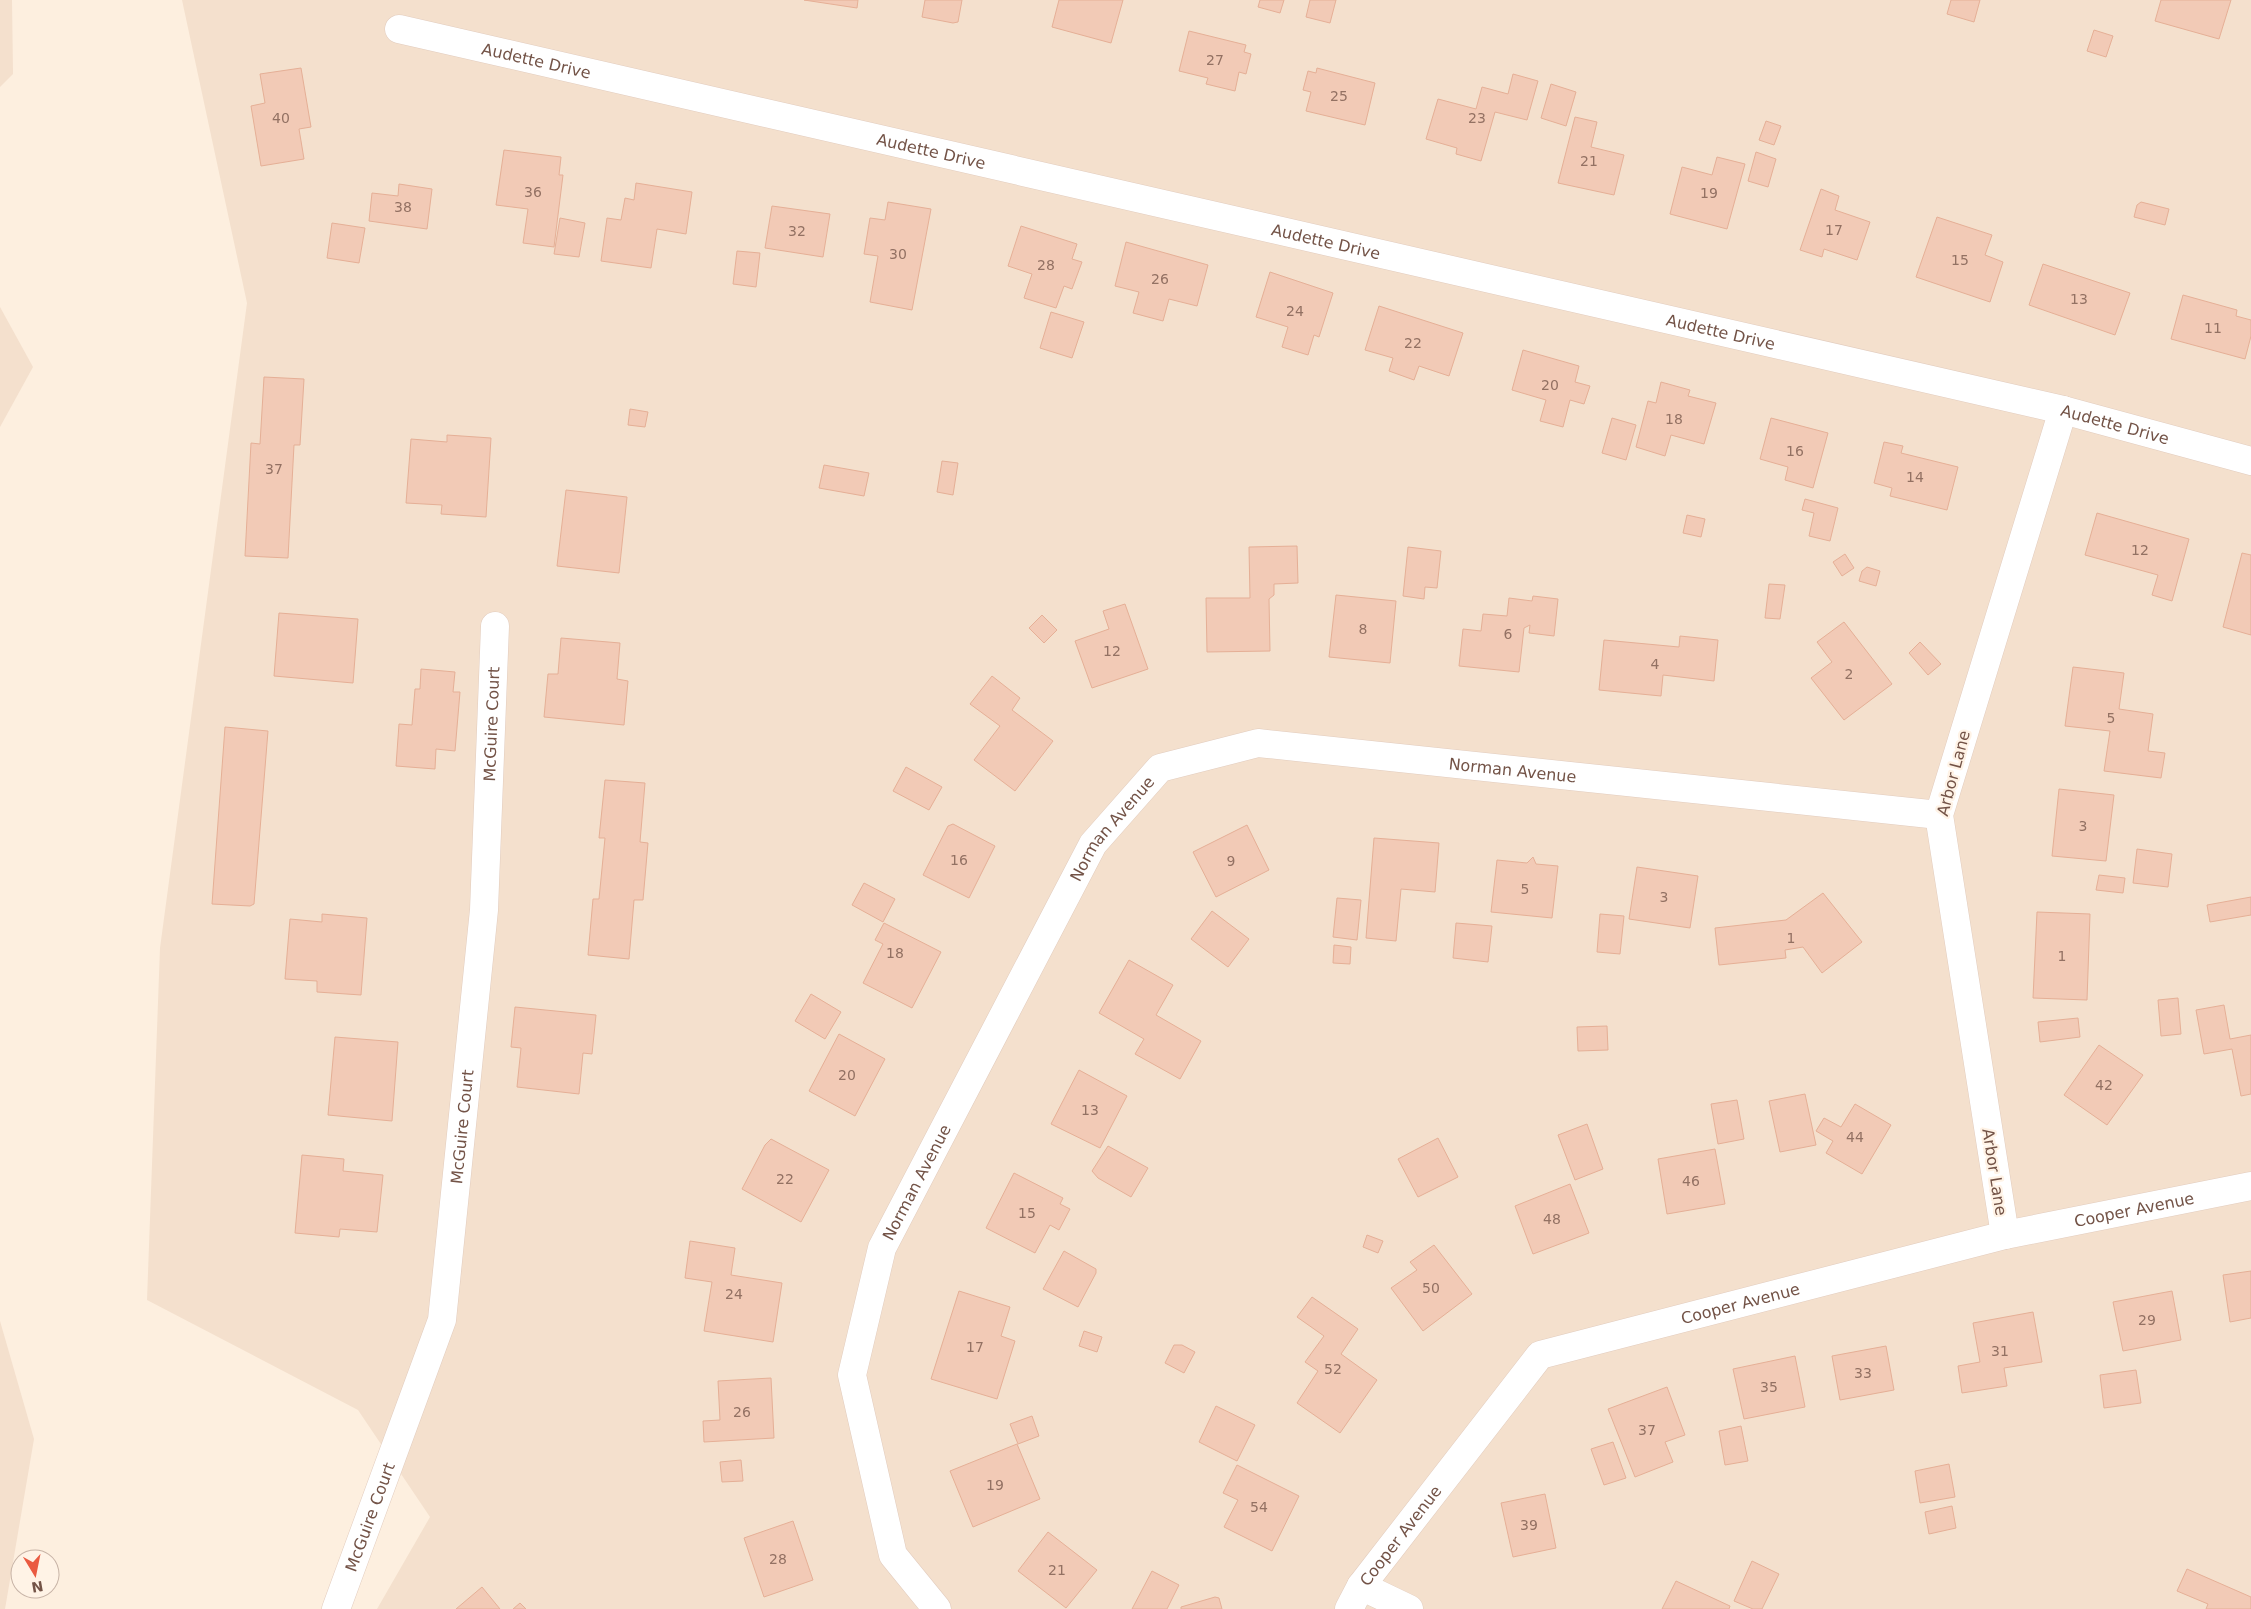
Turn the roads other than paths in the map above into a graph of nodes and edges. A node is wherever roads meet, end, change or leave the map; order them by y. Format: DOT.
graph roads {
  1 [pos="399,29"];
  2 [pos="2063,410"];
  3 [pos="2251,461"];
  4 [pos="495,626"];
  5 [pos="1938,815"];
  6 [pos="2251,1186"];
  7 [pos="2005,1235"];
  8 [pos="1355,1598"];
  9 [pos="336,1609"];
  10 [pos="937,1609"];
  11 [pos="1409,1609"];
  1 -- 2 [label="street, Audette Drive"];
  2 -- 3 [label="street, Audette Drive"];
  2 -- 5 [label="street, Arbor Lane"];
  4 -- 9 [label="street, McGuire Court"];
  5 -- 7 [label="street, Arbor Lane"];
  5 -- 10 [label="street, Norman Avenue"];
  6 -- 7 [label="street, Cooper Avenue"];
  7 -- 8 [label="street, Cooper Avenue"];
  8 -- 11 [label="street"];
}
